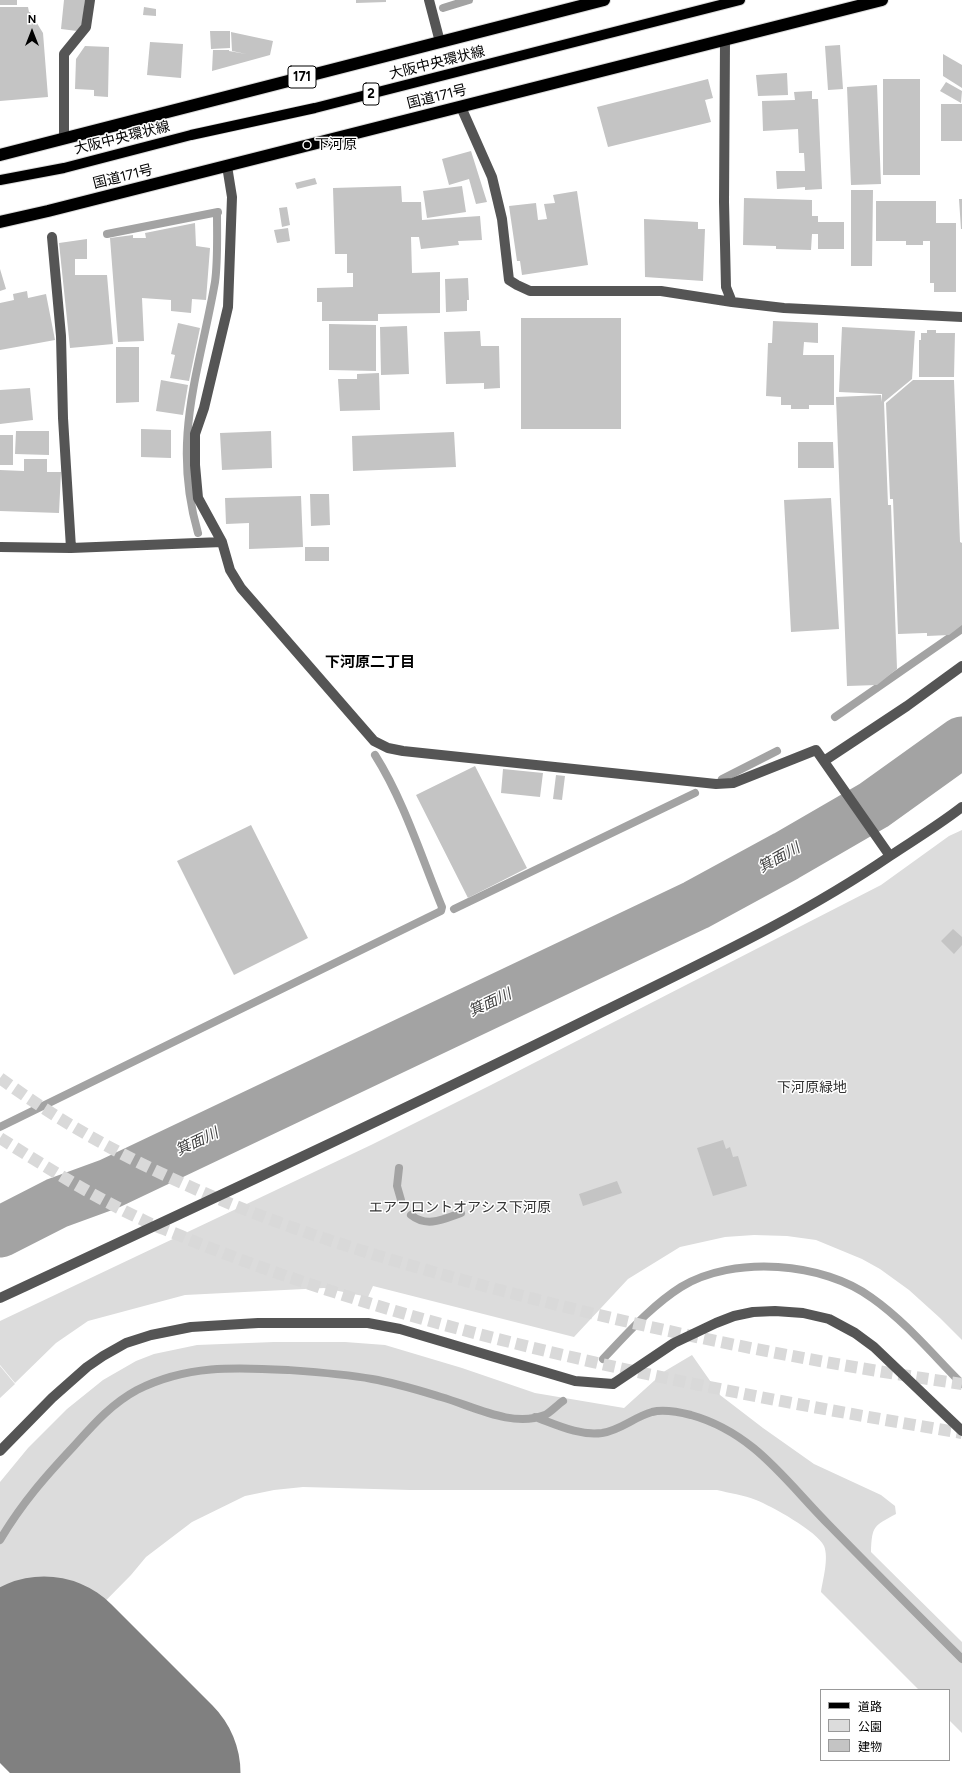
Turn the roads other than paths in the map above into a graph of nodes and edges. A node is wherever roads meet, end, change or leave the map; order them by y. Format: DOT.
graph roads {
  1 [pos="90,0"];
  2 [pos="429,0"];
  3 [pos="604,0"];
  4 [pos="740,0"];
  5 [pos="882,0"];
  6 [pos="725,40"];
  7 [pos="440,42"];
  8 [pos="461,106"];
  9 [pos="64,138"];
  10 [pos="0,155"];
  11 [pos="227,166"];
  12 [pos="0,180"];
  13 [pos="0,222"];
  14 [pos="52,237"];
  15 [pos="732,302"];
  16 [pos="962,317"];
  17 [pos="222,542"];
  18 [pos="0,548"];
  19 [pos="71,548"];
  20 [pos="962,666"];
  21 [pos="827,765"];
  22 [pos="962,807"];
  23 [pos="890,856"];
  24 [pos="0,1298"];
  25 [pos="962,1431"];
  26 [pos="0,1451"];
  1 -- 9 [label="street"];
  2 -- 7 [label="street"];
  3 -- 7 [label="highway, 171"];
  4 -- 12 [label="main road, 大阪中央環状線 / 2"];
  5 -- 6 [label="highway, 国道171号"];
  6 -- 8 [label="highway, 国道171号"];
  6 -- 15 [label="street"];
  7 -- 9 [label="highway, 171"];
  8 -- 11 [label="highway, 国道171号"];
  8 -- 15 [label="street"];
  9 -- 10 [label="highway, 171"];
  11 -- 13 [label="highway, 国道171号"];
  11 -- 17 [label="street"];
  14 -- 19 [label="street"];
  15 -- 16 [label="street"];
  17 -- 19 [label="street"];
  17 -- 21 [label="street"];
  18 -- 19 [label="street"];
  20 -- 21 [label="street"];
  21 -- 23 [label="street"];
  22 -- 23 [label="street"];
  23 -- 24 [label="street"];
  25 -- 26 [label="street"];
}
